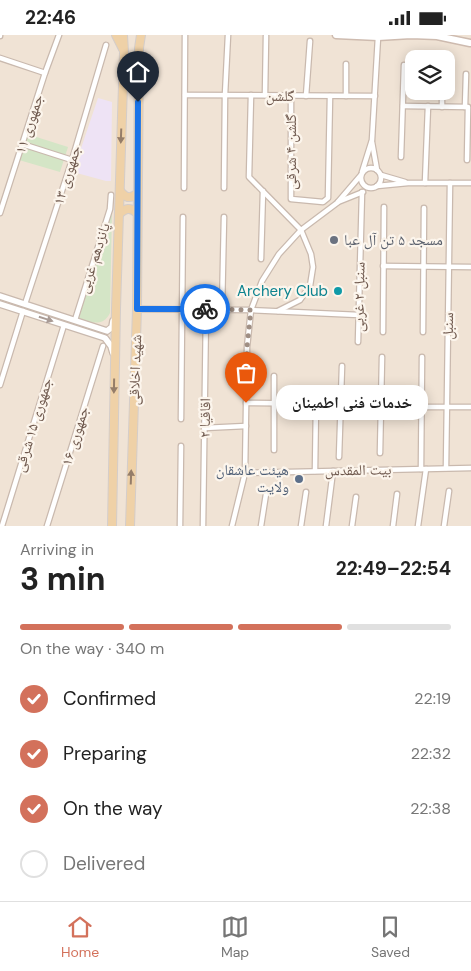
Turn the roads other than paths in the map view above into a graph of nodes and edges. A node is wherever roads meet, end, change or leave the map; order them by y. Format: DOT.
graph roads {
  1 [pos="59,35"];
  2 [pos="116,35"];
  3 [pos="123,35"];
  4 [pos="141,35"];
  5 [pos="186,35"];
  6 [pos="228,35"];
  7 [pos="336,35"];
  8 [pos="468,35"];
  9 [pos="266,36"];
  10 [pos="378,37"];
  11 [pos="310,41"];
  12 [pos="471,43"];
  13 [pos="106,45"];
  14 [pos="124,53"];
  15 [pos="0,57"];
  16 [pos="346,65"];
  17 [pos="404,65"];
  18 [pos="45,73"];
  19 [pos="466,74"];
  20 [pos="185,95"];
  21 [pos="225,95"];
  22 [pos="251,95"];
  23 [pos="265,95"];
  24 [pos="291,96"];
  25 [pos="306,96"];
  26 [pos="330,96"];
  27 [pos="346,96"];
  28 [pos="375,96"];
  29 [pos="442,100"];
  30 [pos="403,106"];
  31 [pos="428,106"];
  32 [pos="442,107"];
  33 [pos="467,107"];
  34 [pos="372,140"];
  35 [pos="22,144"];
  36 [pos="402,157"];
  37 [pos="72,160"];
  38 [pos="467,160"];
  39 [pos="377,170"];
  40 [pos="362,173"];
  41 [pos="381,175"];
  42 [pos="408,183"];
  43 [pos="425,183"];
  44 [pos="450,183"];
  45 [pos="471,183"];
  46 [pos="377,186"];
  47 [pos="184,188"];
  48 [pos="224,188"];
  49 [pos="370,188"];
  50 [pos="120,191"];
  51 [pos="263,191"];
  52 [pos="362,192"];
  53 [pos="137,193"];
  54 [pos="111,195"];
  55 [pos="337,203"];
  56 [pos="384,207"];
  57 [pos="424,207"];
  58 [pos="0,213"];
  59 [pos="137,213"];
  60 [pos="119,214"];
  61 [pos="183,217"];
  62 [pos="224,217"];
  63 [pos="301,230"];
  64 [pos="261,259"];
  65 [pos="383,266"];
  66 [pos="424,266"];
  67 [pos="449,266"];
  68 [pos="471,267"];
  69 [pos="0,296"];
  70 [pos="0,304"];
  71 [pos="26,305"];
  72 [pos="116,309"];
  73 [pos="137,309"];
  74 [pos="182,309"];
  75 [pos="206,309"];
  76 [pos="222,310"];
  77 [pos="251,310"];
  78 [pos="23,311"];
  79 [pos="278,311"];
  80 [pos="359,315"];
  81 [pos="74,320"];
  82 [pos="64,325"];
  83 [pos="107,331"];
  84 [pos="382,332"];
  85 [pos="423,332"];
  86 [pos="105,338"];
  87 [pos="358,342"];
  88 [pos="103,347"];
  89 [pos="382,357"];
  90 [pos="422,357"];
  91 [pos="115,361"];
  92 [pos="342,366"];
  93 [pos="274,376"];
  94 [pos="0,385"];
  95 [pos="246,403"];
  96 [pos="274,403"];
  97 [pos="316,404"];
  98 [pos="341,404"];
  99 [pos="382,407"];
  100 [pos="422,407"];
  101 [pos="447,407"];
  102 [pos="471,407"];
  103 [pos="181,419"];
  104 [pos="246,426"];
  105 [pos="204,428"];
  106 [pos="181,446"];
  107 [pos="274,450"];
  108 [pos="380,453"];
  109 [pos="339,457"];
  110 [pos="471,468"];
  111 [pos="424,469"];
  112 [pos="446,469"];
  113 [pos="316,471"];
  114 [pos="333,471"];
  115 [pos="245,473"];
  116 [pos="449,491"];
  117 [pos="306,492"];
  118 [pos="266,494"];
  119 [pos="398,494"];
  120 [pos="356,497"];
  121 [pos="2,526"];
  122 [pos="47,526"];
  123 [pos="112,526"];
  124 [pos="130,526"];
  125 [pos="180,526"];
  126 [pos="203,526"];
  127 [pos="232,526"];
  128 [pos="261,526"];
  129 [pos="301,526"];
  130 [pos="326,526"];
  131 [pos="352,526"];
  132 [pos="393,526"];
  133 [pos="418,526"];
  134 [pos="444,526"];
  1 -- 18 [label="street, جمهوری ۱۱"];
  2 -- 14 [label="main road"];
  3 -- 14 [label="main road, شهید اخلاقی"];
  4 -- 53 [label="main road, شهید اخلاقی"];
  5 -- 20 [label="street"];
  6 -- 21 [label="street"];
  7 -- 10 [label="main road"];
  8 -- 12 [label="main road"];
  9 -- 23 [label="street"];
  10 -- 12 [label="main road"];
  10 -- 28 [label="street"];
  11 -- 25 [label="street"];
  13 -- 37 [label="street, جمهوری ۱۳"];
  14 -- 50 [label="main road, شهید اخلاقی, one-way"];
  15 -- 18 [label="street"];
  16 -- 27 [label="street"];
  17 -- 30 [label="street"];
  18 -- 35 [label="street, جمهوری ۱۱"];
  19 -- 33 [label="street"];
  20 -- 21 [label="street, گلشن"];
  20 -- 47 [label="street"];
  21 -- 22 [label="street, گلشن"];
  21 -- 48 [label="street"];
  22 -- 23 [label="street, گلشن"];
  22 -- 51 [label="street"];
  23 -- 24 [label="street, گلشن"];
  24 -- 25 [label="street, گلشن"];
  24 -- 26 [label="street, گلشن ۴ شرقی"];
  25 -- 26 [label="street, گلشن"];
  26 -- 27 [label="street, گلشن"];
  27 -- 28 [label="street, گلشن"];
  28 -- 34 [label="street"];
  29 -- 32 [label="street"];
  30 -- 31 [label="street"];
  30 -- 36 [label="street"];
  31 -- 32 [label="street"];
  31 -- 43 [label="street"];
  32 -- 33 [label="street"];
  33 -- 38 [label="street"];
  34 -- 39 [label="street"];
  34 -- 40 [label="street"];
  35 -- 37 [label="street"];
  35 -- 58 [label="street, جمهوری ۱۱"];
  37 -- 71 [label="street, جمهوری ۱۳"];
  39 -- 40 [label="street"];
  39 -- 41 [label="street"];
  40 -- 49 [label="street"];
  40 -- 55 [label="street"];
  41 -- 42 [label="street"];
  41 -- 46 [label="street"];
  42 -- 43 [label="street"];
  42 -- 46 [label="street"];
  43 -- 44 [label="street"];
  44 -- 45 [label="street"];
  44 -- 67 [label="street, سنبل"];
  46 -- 49 [label="street"];
  49 -- 52 [label="street"];
  50 -- 53 [label="main road"];
  50 -- 60 [label="main road, شهید اخلاقی"];
  51 -- 63 [label="street"];
  51 -- 64 [label="street"];
  52 -- 55 [label="street"];
  52 -- 80 [label="street, سنبل ۲ غربی"];
  53 -- 59 [label="main road, شهید اخلاقی"];
  54 -- 81 [label="street, پانزدهم غربی"];
  55 -- 63 [label="street"];
  56 -- 65 [label="street"];
  57 -- 66 [label="street"];
  59 -- 60 [label="main road"];
  59 -- 73 [label="main road, شهید اخلاقی"];
  60 -- 72 [label="main road, شهید اخلاقی"];
  61 -- 74 [label="street"];
  62 -- 76 [label="street"];
  63 -- 77 [label="street"];
  63 -- 79 [label="street"];
  65 -- 66 [label="street"];
  65 -- 84 [label="street"];
  66 -- 67 [label="street"];
  66 -- 85 [label="street"];
  67 -- 68 [label="street"];
  67 -- 101 [label="street, سنبل"];
  69 -- 71 [label="street"];
  70 -- 78 [label="street"];
  71 -- 81 [label="street"];
  72 -- 83 [label="street"];
  72 -- 91 [label="main road, شهید اخلاقی"];
  73 -- 74 [label="street"];
  124 -- 73 [label="main road, شهید اخلاقی, one-way"];
  74 -- 75 [label="street"];
  74 -- 103 [label="street"];
  75 -- 76 [label="street"];
  75 -- 105 [label="street, اقاقیا ۲"];
  76 -- 77 [label="street"];
  77 -- 79 [label="street"];
  77 -- 95 [label="street"];
  78 -- 82 [label="street, one-way"];
  78 -- 94 [label="street"];
  79 -- 80 [label="street"];
  80 -- 87 [label="street, سنبل ۲ غربی"];
  81 -- 83 [label="street"];
  82 -- 86 [label="street"];
  82 -- 121 [label="street, جمهوری ۱۵ شرقی"];
  83 -- 86 [label="street"];
  86 -- 91 [label="street"];
  88 -- 122 [label="street, جمهوری ۱۶"];
  89 -- 99 [label="street"];
  90 -- 100 [label="street"];
  91 -- 123 [label="main road, شهید اخلاقی, one-way"];
  92 -- 98 [label="street"];
  93 -- 96 [label="street"];
  95 -- 96 [label="street"];
  95 -- 104 [label="street"];
  96 -- 97 [label="street"];
  96 -- 107 [label="street"];
  97 -- 98 [label="street"];
  97 -- 113 [label="street"];
  98 -- 109 [label="street"];
  99 -- 100 [label="street"];
  99 -- 108 [label="street"];
  100 -- 101 [label="street"];
  100 -- 111 [label="street"];
  101 -- 102 [label="street"];
  101 -- 112 [label="street, سنبل"];
  104 -- 105 [label="street"];
  104 -- 115 [label="street"];
  105 -- 126 [label="street, اقاقیا ۲"];
  106 -- 125 [label="street"];
  110 -- 112 [label="street, بیت المقدس"];
  111 -- 112 [label="street, بیت المقدس"];
  111 -- 114 [label="street, بیت المقدس"];
  111 -- 133 [label="street"];
  113 -- 114 [label="street, بیت المقدس"];
  113 -- 115 [label="street, بیت المقدس"];
  114 -- 130 [label="street"];
  115 -- 127 [label="street"];
  116 -- 134 [label="street"];
  117 -- 129 [label="street"];
  118 -- 128 [label="street"];
  119 -- 132 [label="street"];
  120 -- 131 [label="street"];
}
